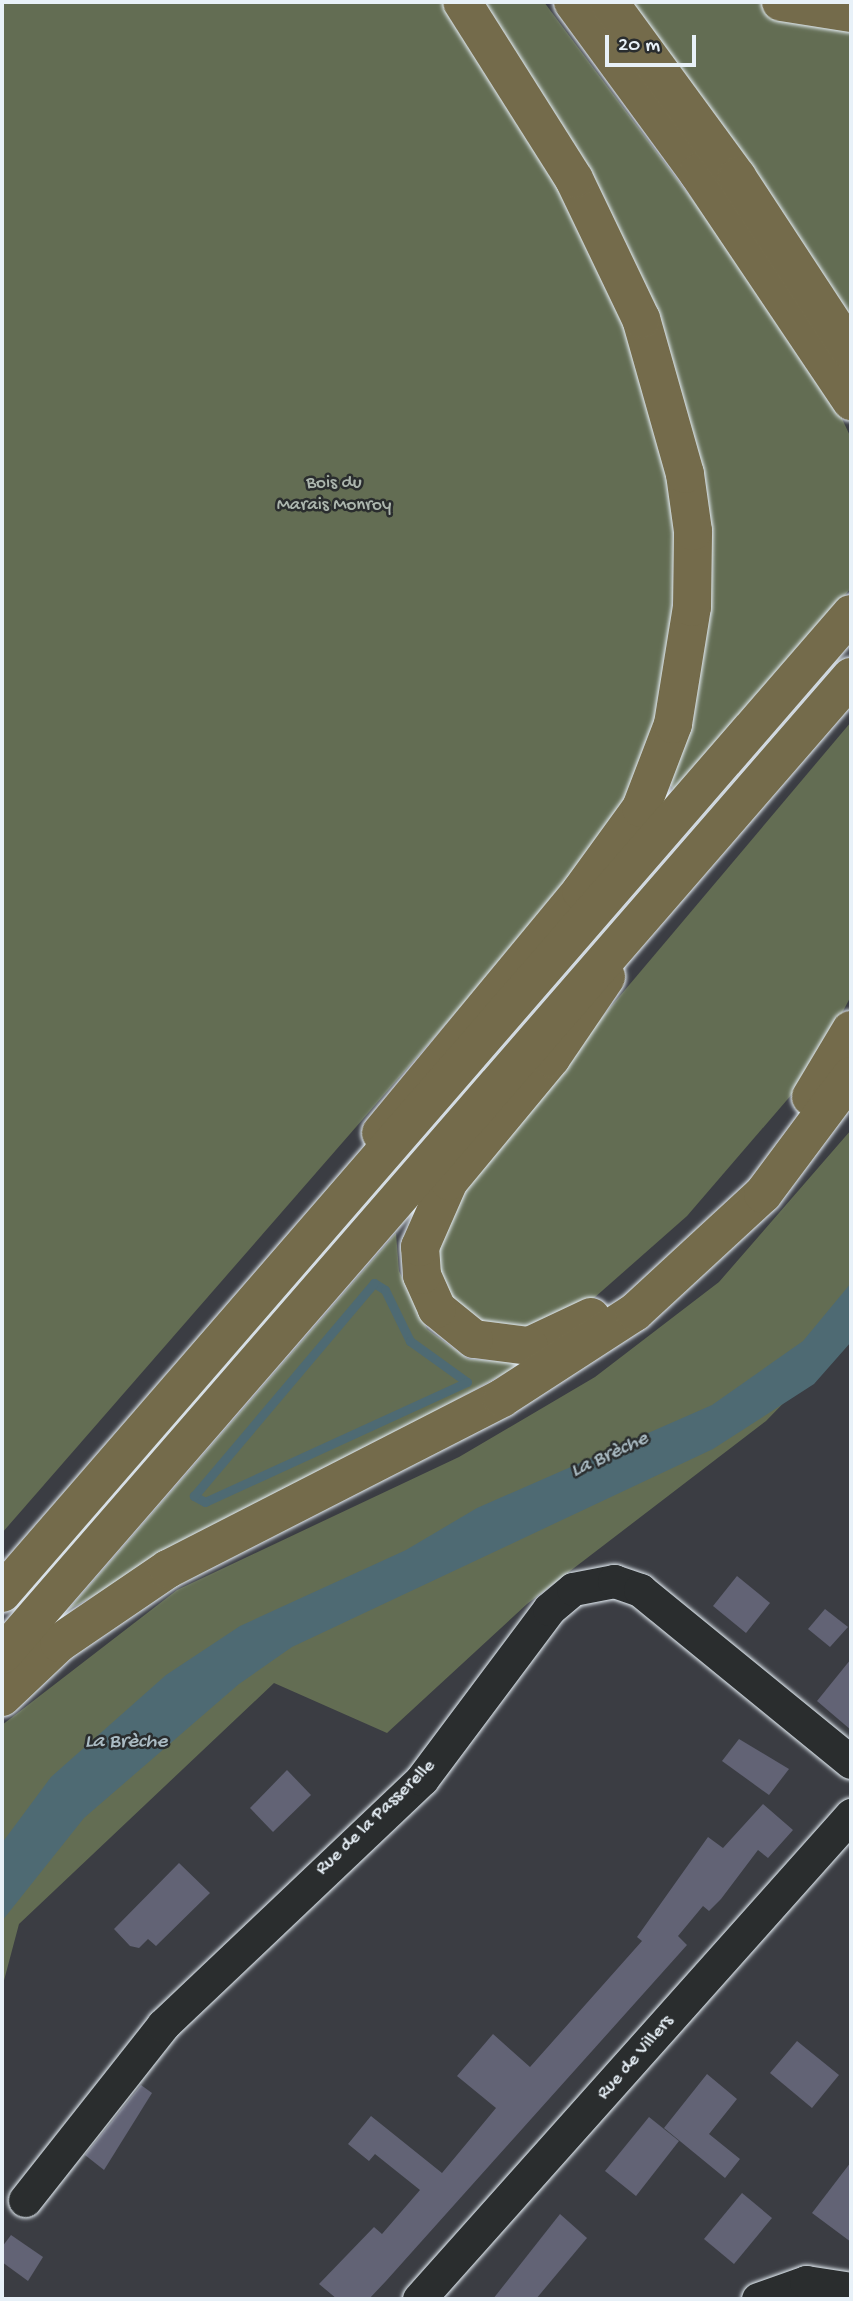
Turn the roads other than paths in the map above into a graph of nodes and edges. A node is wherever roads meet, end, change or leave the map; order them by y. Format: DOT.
graph roads {
  1 [pos="462,2"];
  2 [pos="573,2"];
  3 [pos="609,2"];
  4 [pos="781,2"];
  5 [pos="851,13"];
  6 [pos="851,351"];
  7 [pos="851,401"];
  8 [pos="851,614"];
  9 [pos="851,677"];
  10 [pos="649,912"];
  11 [pos="851,1030"];
  12 [pos="851,1076"];
  13 [pos="272,1283"];
  14 [pos="2,1593"];
  15 [pos="2,1655"];
  16 [pos="2,1698"];
  17 [pos="851,1762"];
  18 [pos="851,1815"];
  19 [pos="25,2200"];
  20 [pos="851,2289"];
  21 [pos="419,2299"];
  22 [pos="758,2299"];
  1 -- 13 [label="main road"];
  2 -- 7 [label="main road"];
  3 -- 6 [label="main road"];
  4 -- 5 [label="main road"];
  8 -- 13 [label="main road"];
  9 -- 10 [label="main road"];
  10 -- 11 [label="main road"];
  10 -- 15 [label="main road"];
  12 -- 16 [label="main road"];
  13 -- 14 [label="main road"];
  17 -- 19 [label="street, Rue de la Passerelle"];
  18 -- 21 [label="street, Rue de Villers"];
  20 -- 22 [label="street"];
}
